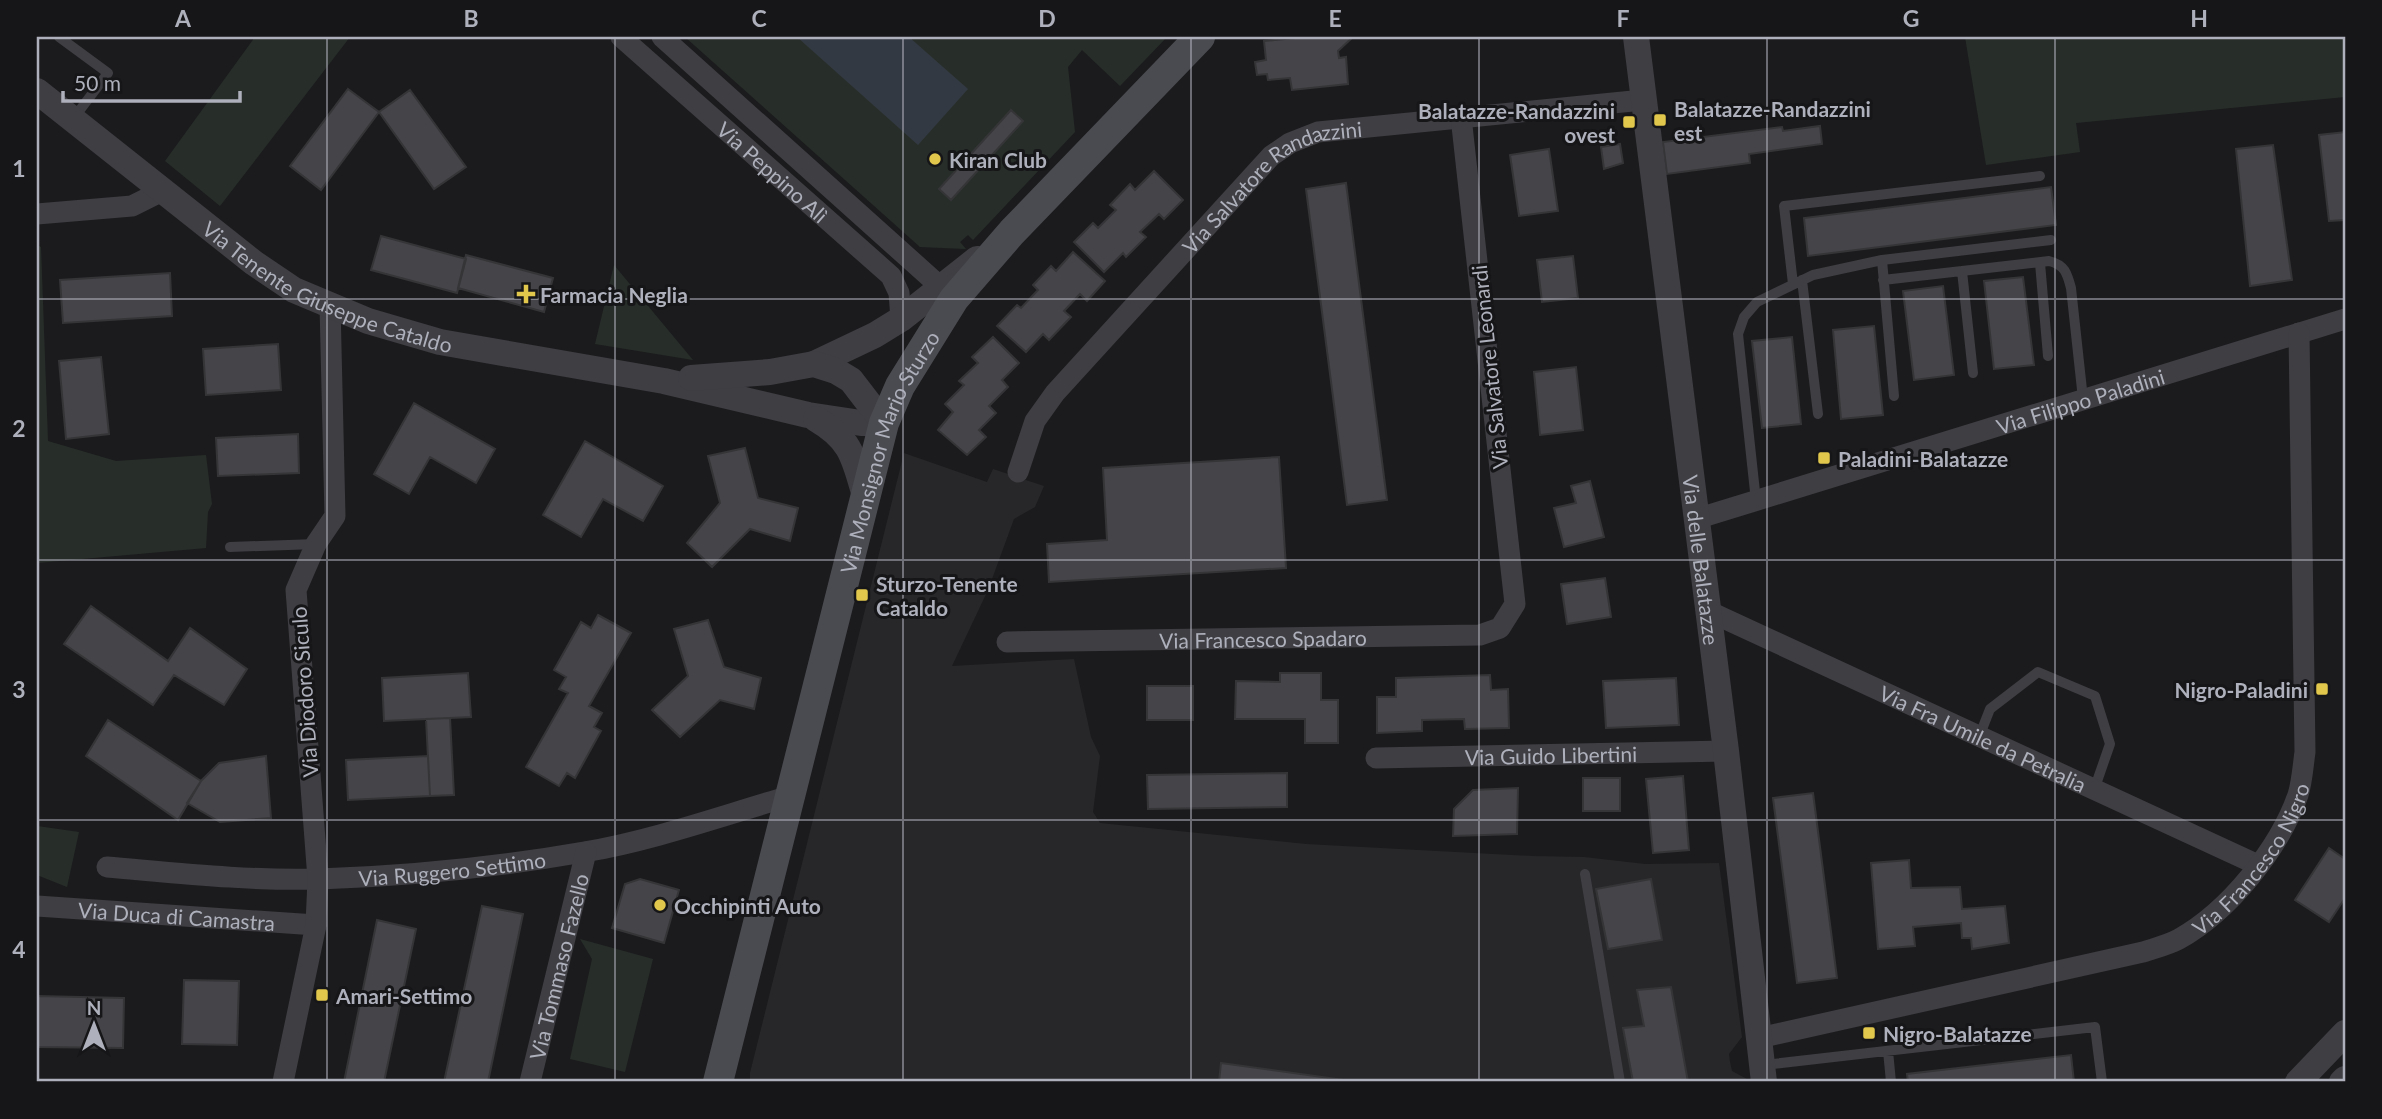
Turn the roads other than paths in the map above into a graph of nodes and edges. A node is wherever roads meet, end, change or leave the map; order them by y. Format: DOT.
graph roads {
  1 [pos="59,37"];
  2 [pos="621,37"];
  3 [pos="662,37"];
  4 [pos="1200,37"];
  5 [pos="1636,37"];
  6 [pos="37,91"];
  7 [pos="1643,100"];
  8 [pos="1461,117"];
  9 [pos="73,119"];
  10 [pos="2040,176"];
  11 [pos="162,191"];
  12 [pos="37,214"];
  13 [pos="2051,240"];
  14 [pos="1882,260"];
  15 [pos="2040,263"];
  16 [pos="1962,271"];
  17 [pos="1884,280"];
  18 [pos="1798,282"];
  19 [pos="948,293"];
  20 [pos="330,305"];
  21 [pos="901,319"];
  22 [pos="2345,319"];
  23 [pos="2299,333"];
  24 [pos="2048,355"];
  25 [pos="814,364"];
  26 [pos="1973,373"];
  27 [pos="664,381"];
  28 [pos="1894,396"];
  29 [pos="2084,399"];
  30 [pos="1818,414"];
  31 [pos="808,415"];
  32 [pos="884,423"];
  33 [pos="1018,471"];
  34 [pos="865,496"];
  35 [pos="1756,500"];
  36 [pos="1696,519"];
  37 [pos="316,544"];
  38 [pos="230,547"];
  39 [pos="1708,611"];
  40 [pos="1510,616"];
  41 [pos="1007,642"];
  42 [pos="1979,737"];
  43 [pos="1726,751"];
  44 [pos="1376,758"];
  45 [pos="2094,790"];
  46 [pos="790,796"];
  47 [pos="586,852"];
  48 [pos="2258,865"];
  49 [pos="107,867"];
  50 [pos="1585,874"];
  51 [pos="318,879"];
  52 [pos="37,906"];
  53 [pos="316,925"];
  54 [pos="2345,1033"];
  55 [pos="1759,1038"];
  56 [pos="1888,1051"];
  57 [pos="1763,1074"];
  58 [pos="283,1082"];
  59 [pos="530,1082"];
  60 [pos="718,1082"];
  61 [pos="1620,1082"];
  62 [pos="1891,1082"];
  63 [pos="2102,1082"];
  64 [pos="2298,1082"];
  1 -- 9 [label="lane"];
  2 -- 21 [label="street, Via Peppino Alì"];
  3 -- 19 [label="street, Via Peppino Alì"];
  4 -- 19 [label="main road, Via Monsignor Mario Sturzo"];
  5 -- 7 [label="street, Via delle Balatazze"];
  6 -- 9 [label="street, Via Tenente Giuseppe Cataldo"];
  7 -- 8 [label="street, Via Salvatore Randazzini"];
  7 -- 36 [label="street, Via delle Balatazze"];
  8 -- 33 [label="street, Via Salvatore Randazzini"];
  8 -- 40 [label="street, Via Salvatore Leonardi"];
  9 -- 11 [label="street, Via Tenente Giuseppe Cataldo"];
  10 -- 18 [label="lane"];
  11 -- 12 [label="street"];
  11 -- 20 [label="street, Via Tenente Giuseppe Cataldo"];
  13 -- 14 [label="lane"];
  14 -- 17 [label="lane"];
  14 -- 18 [label="lane"];
  15 -- 16 [label="lane"];
  15 -- 24 [label="lane"];
  15 -- 29 [label="lane"];
  16 -- 17 [label="lane"];
  16 -- 26 [label="lane"];
  17 -- 28 [label="lane"];
  18 -- 30 [label="lane"];
  18 -- 35 [label="lane"];
  19 -- 21 [label="street"];
  19 -- 32 [label="main road, Via Monsignor Mario Sturzo"];
  20 -- 27 [label="street, Via Tenente Giuseppe Cataldo"];
  20 -- 37 [label="street, Via Diodoro Siculo"];
  21 -- 25 [label="street"];
  22 -- 23 [label="street, Via Filippo Paladini"];
  23 -- 29 [label="street, Via Filippo Paladini"];
  23 -- 48 [label="street, Via Francesco Nigro"];
  25 -- 27 [label="street"];
  25 -- 32 [label="street"];
  27 -- 31 [label="street"];
  29 -- 35 [label="street, Via Filippo Paladini"];
  31 -- 32 [label="street"];
  31 -- 34 [label="street"];
  32 -- 34 [label="main road, Via Monsignor Mario Sturzo"];
  34 -- 46 [label="main road, Via Monsignor Mario Sturzo"];
  35 -- 36 [label="street, Via Filippo Paladini"];
  36 -- 39 [label="street, Via delle Balatazze"];
  37 -- 38 [label="lane"];
  37 -- 51 [label="street, Via Diodoro Siculo"];
  39 -- 42 [label="street, Via Fra Umile da Petralia"];
  39 -- 43 [label="street, Via delle Balatazze"];
  40 -- 41 [label="street, Via Francesco Spadaro"];
  42 -- 45 [label="street, Via Fra Umile da Petralia"];
  42 -- 45 [label="lane"];
  43 -- 44 [label="street, Via Guido Libertini"];
  43 -- 55 [label="street, Via delle Balatazze"];
  45 -- 48 [label="street, Via Fra Umile da Petralia"];
  46 -- 47 [label="street, Via Ruggero Settimo"];
  46 -- 60 [label="main road, Via Monsignor Mario Sturzo"];
  47 -- 51 [label="street, Via Ruggero Settimo"];
  47 -- 59 [label="street, Via Tommaso Fazello"];
  48 -- 55 [label="street, Via Francesco Nigro"];
  49 -- 51 [label="street, Via Ruggero Settimo"];
  50 -- 61 [label="lane"];
  51 -- 53 [label="street, Via Diodoro Siculo"];
  52 -- 53 [label="street, Via Duca di Camastra"];
  53 -- 58 [label="street, Via Diodoro Siculo"];
  54 -- 64 [label="street"];
  55 -- 57 [label="street, Via delle Balatazze"];
  56 -- 57 [label="lane"];
  56 -- 62 [label="lane"];
  56 -- 63 [label="lane"];
}
